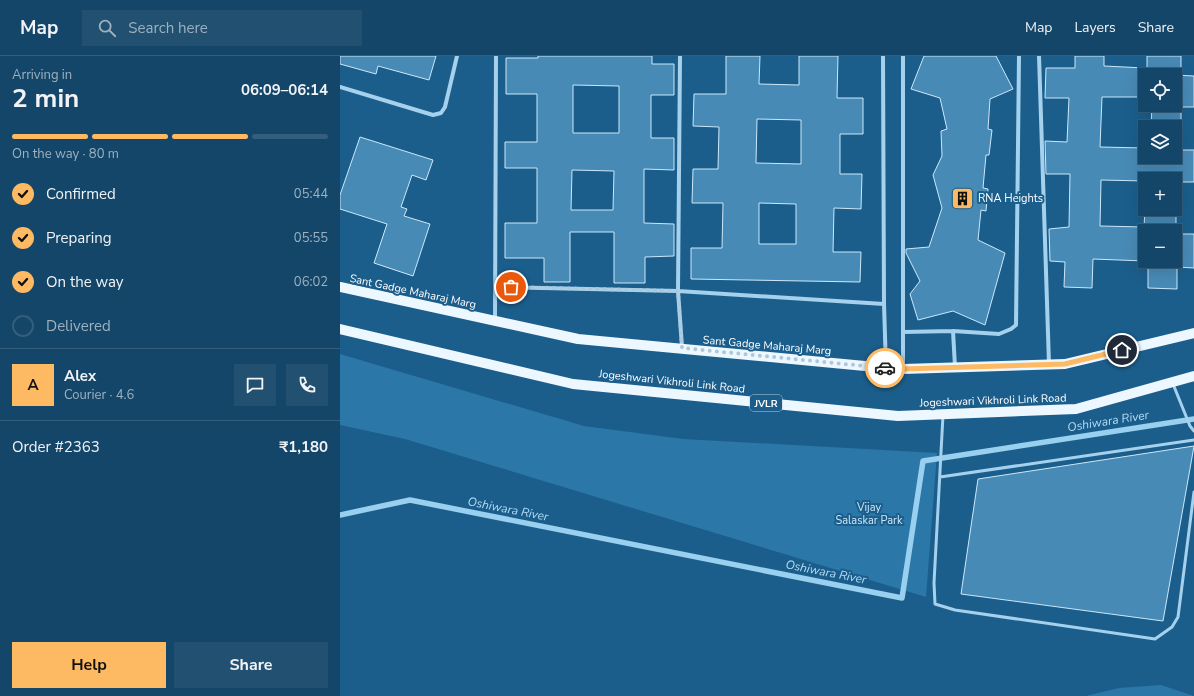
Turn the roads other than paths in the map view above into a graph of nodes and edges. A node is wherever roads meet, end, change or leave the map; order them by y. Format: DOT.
graph roads {
  1 [pos="457,56"];
  2 [pos="496,56"];
  3 [pos="680,56"];
  4 [pos="883,56"];
  5 [pos="903,56"];
  6 [pos="1019,56"];
  7 [pos="1039,56"];
  8 [pos="340,87"];
  9 [pos="340,287"];
  10 [pos="496,287"];
  11 [pos="678,291"];
  12 [pos="884,304"];
  13 [pos="495,320"];
  14 [pos="340,329"];
  15 [pos="903,332"];
  16 [pos="953,332"];
  17 [pos="1194,333"];
  18 [pos="682,348"];
  19 [pos="1049,364"];
  20 [pos="955,367"];
  21 [pos="886,368"];
  22 [pos="903,369"];
  23 [pos="1194,376"];
  24 [pos="1172,382"];
  25 [pos="943,414"];
  26 [pos="1194,431"];
  27 [pos="1194,440"];
  28 [pos="940,477"];
  29 [pos="1194,492"];
  1 -- 8 [label="street"];
  2 -- 10 [label="street"];
  3 -- 11 [label="street"];
  4 -- 12 [label="street"];
  5 -- 15 [label="street"];
  6 -- 16 [label="street"];
  7 -- 19 [label="street"];
  9 -- 13 [label="main road, Sant Gadge Maharaj Marg"];
  10 -- 11 [label="street"];
  10 -- 13 [label="street"];
  11 -- 12 [label="street"];
  11 -- 18 [label="street"];
  12 -- 21 [label="street"];
  13 -- 18 [label="main road, Sant Gadge Maharaj Marg"];
  14 -- 25 [label="main road, Jogeshwari Vikhroli Link Road / JVLR"];
  15 -- 16 [label="street"];
  15 -- 22 [label="street"];
  16 -- 20 [label="street"];
  17 -- 19 [label="main road, Sant Gadge Maharaj Marg"];
  18 -- 21 [label="main road, Sant Gadge Maharaj Marg"];
  19 -- 20 [label="main road, Sant Gadge Maharaj Marg"];
  20 -- 22 [label="main road, Sant Gadge Maharaj Marg"];
  21 -- 22 [label="main road, Sant Gadge Maharaj Marg"];
  23 -- 24 [label="main road, Jogeshwari Vikhroli Link Road / JVLR"];
  24 -- 25 [label="main road, Jogeshwari Vikhroli Link Road / JVLR"];
  24 -- 26 [label="lane"];
  25 -- 28 [label="lane"];
  27 -- 28 [label="lane"];
  28 -- 29 [label="lane"];
}
